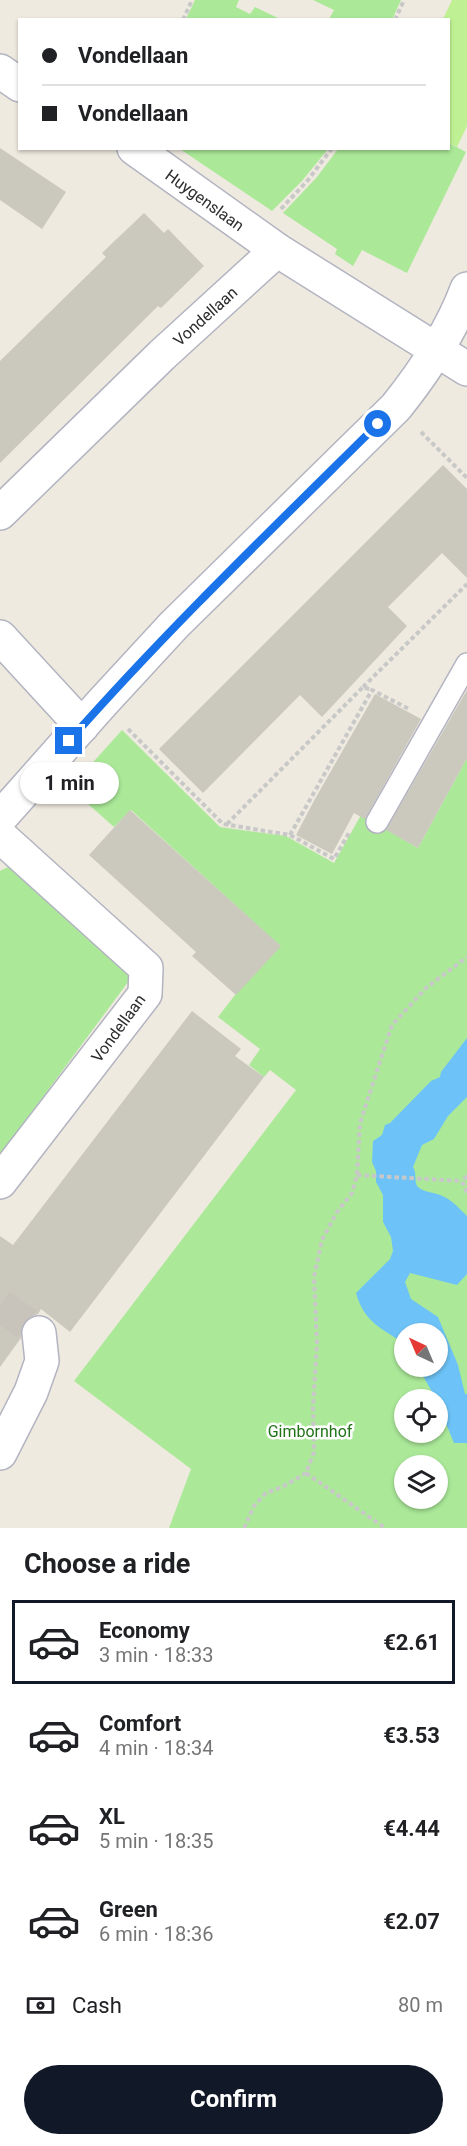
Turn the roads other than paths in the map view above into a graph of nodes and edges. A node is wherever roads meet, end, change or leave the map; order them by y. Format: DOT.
graph roads {
  1 [pos="0,71"];
  2 [pos="18,84"];
  3 [pos="137,150"];
  4 [pos="268,244"];
  5 [pos="467,290"];
  6 [pos="436,350"];
  7 [pos="467,369"];
  8 [pos="0,513"];
  9 [pos="0,637"];
  10 [pos="467,664"];
  11 [pos="92,714"];
  12 [pos="0,818"];
  13 [pos="377,822"];
  14 [pos="0,836"];
  15 [pos="0,1182"];
  16 [pos="39,1333"];
  17 [pos="0,1454"];
  1 -- 2 [label="street"];
  3 -- 4 [label="street, Huygenslaan"];
  4 -- 6 [label="street"];
  4 -- 8 [label="street, Vondellaan"];
  5 -- 6 [label="street"];
  6 -- 7 [label="street"];
  6 -- 11 [label="street"];
  9 -- 11 [label="street"];
  10 -- 13 [label="lane"];
  11 -- 12 [label="street"];
  14 -- 15 [label="street, Vondellaan"];
  16 -- 17 [label="street"];
}
